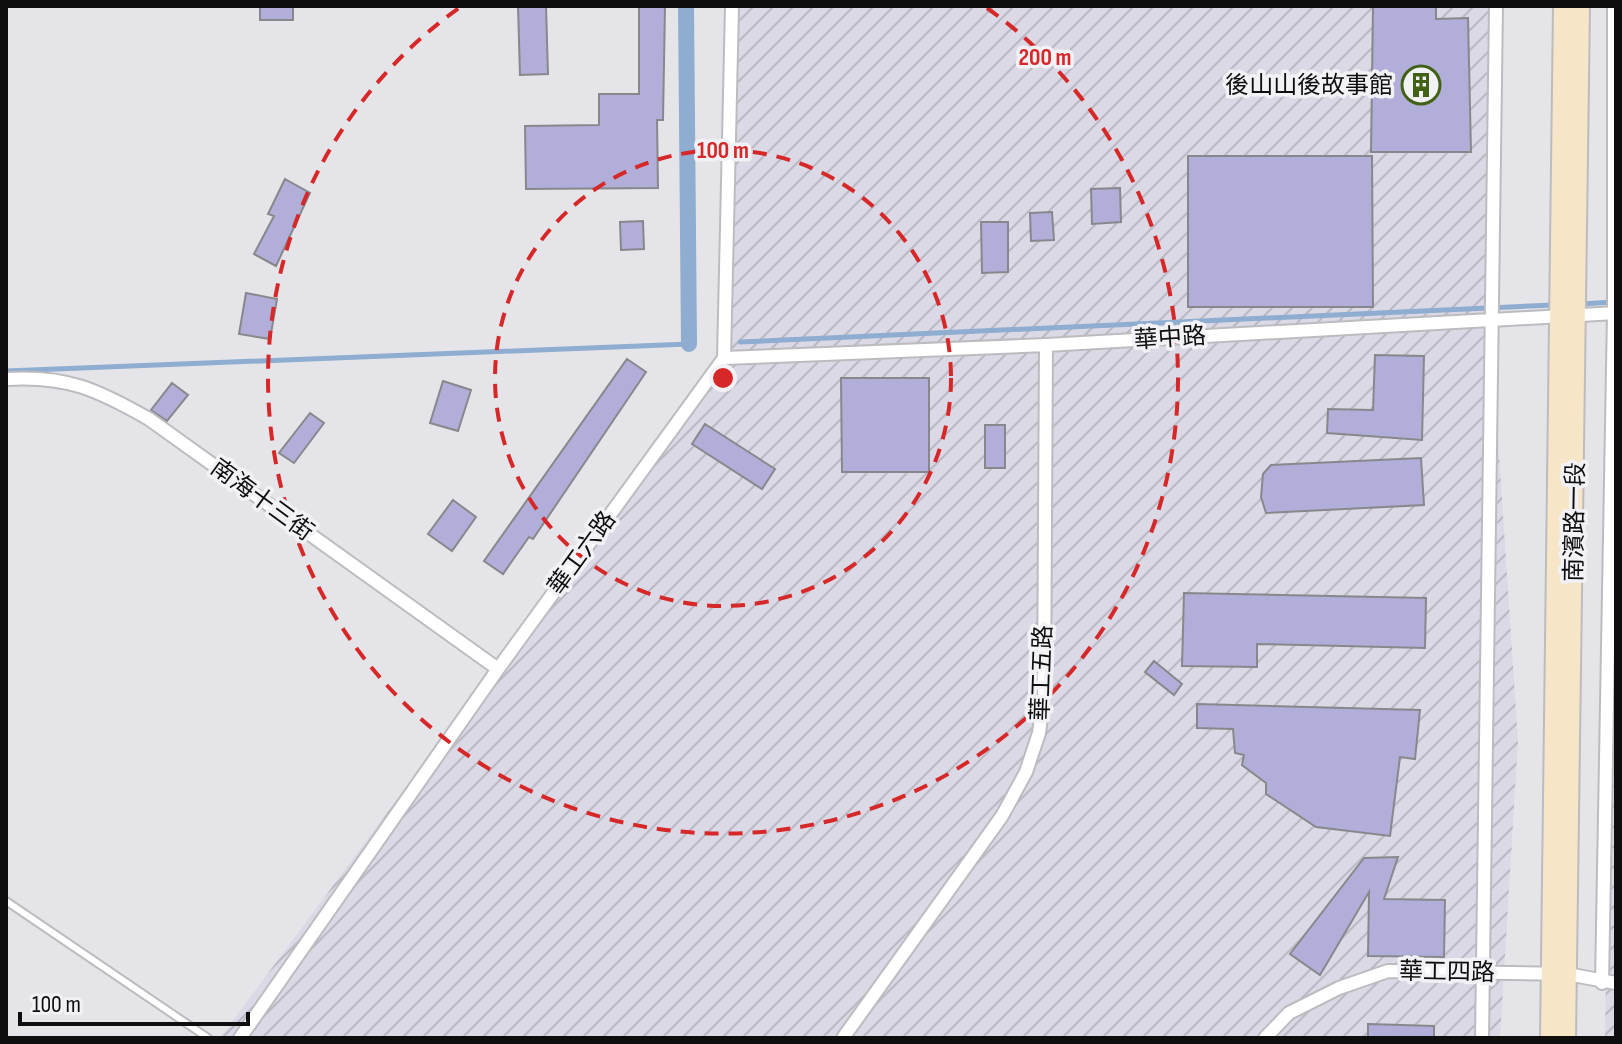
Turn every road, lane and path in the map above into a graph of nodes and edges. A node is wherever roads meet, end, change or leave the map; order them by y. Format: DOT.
graph roads {
  1 [pos="732,6"];
  2 [pos="1496,6"];
  3 [pos="1563,6"];
  4 [pos="1580,6"];
  5 [pos="1614,6"];
  6 [pos="1567,313"];
  7 [pos="1615,313"];
  8 [pos="1490,318"];
  9 [pos="1046,345"];
  10 [pos="724,358"];
  11 [pos="6,379"];
  12 [pos="498,669"];
  13 [pos="6,901"];
  14 [pos="1482,973"];
  15 [pos="1559,974"];
  16 [pos="1602,983"];
  17 [pos="1616,983"];
  18 [pos="208,1038"];
  19 [pos="240,1038"];
  20 [pos="843,1038"];
  21 [pos="1265,1038"];
  22 [pos="1482,1038"];
  23 [pos="1550,1038"];
  24 [pos="1566,1038"];
  1 -- 10 [label="street"];
  2 -- 8 [label="street"];
  3 -- 6 [label="main road, 南濱路一段"];
  4 -- 6 [label="main road, 南濱路一段"];
  5 -- 7 [label="street"];
  6 -- 7 [label="street, 華中路"];
  6 -- 8 [label="street, 華中路"];
  6 -- 15 [label="main road, 南濱路一段"];
  7 -- 16 [label="street"];
  8 -- 9 [label="street, 華中路"];
  8 -- 14 [label="street"];
  9 -- 10 [label="street, 華中路"];
  9 -- 20 [label="street, 華工五路"];
  10 -- 12 [label="street, 華工六路"];
  11 -- 12 [label="street, 南海十三街"];
  12 -- 19 [label="street, 華工六路"];
  13 -- 18 [label="lane"];
  14 -- 15 [label="street, 華工四路"];
  14 -- 21 [label="street, 華工四路"];
  14 -- 22 [label="street"];
  15 -- 16 [label="street, 華工四路"];
  15 -- 23 [label="main road, 南濱路一段"];
  15 -- 24 [label="main road, 南濱路一段"];
  16 -- 17 [label="street, 華工四路"];
}
